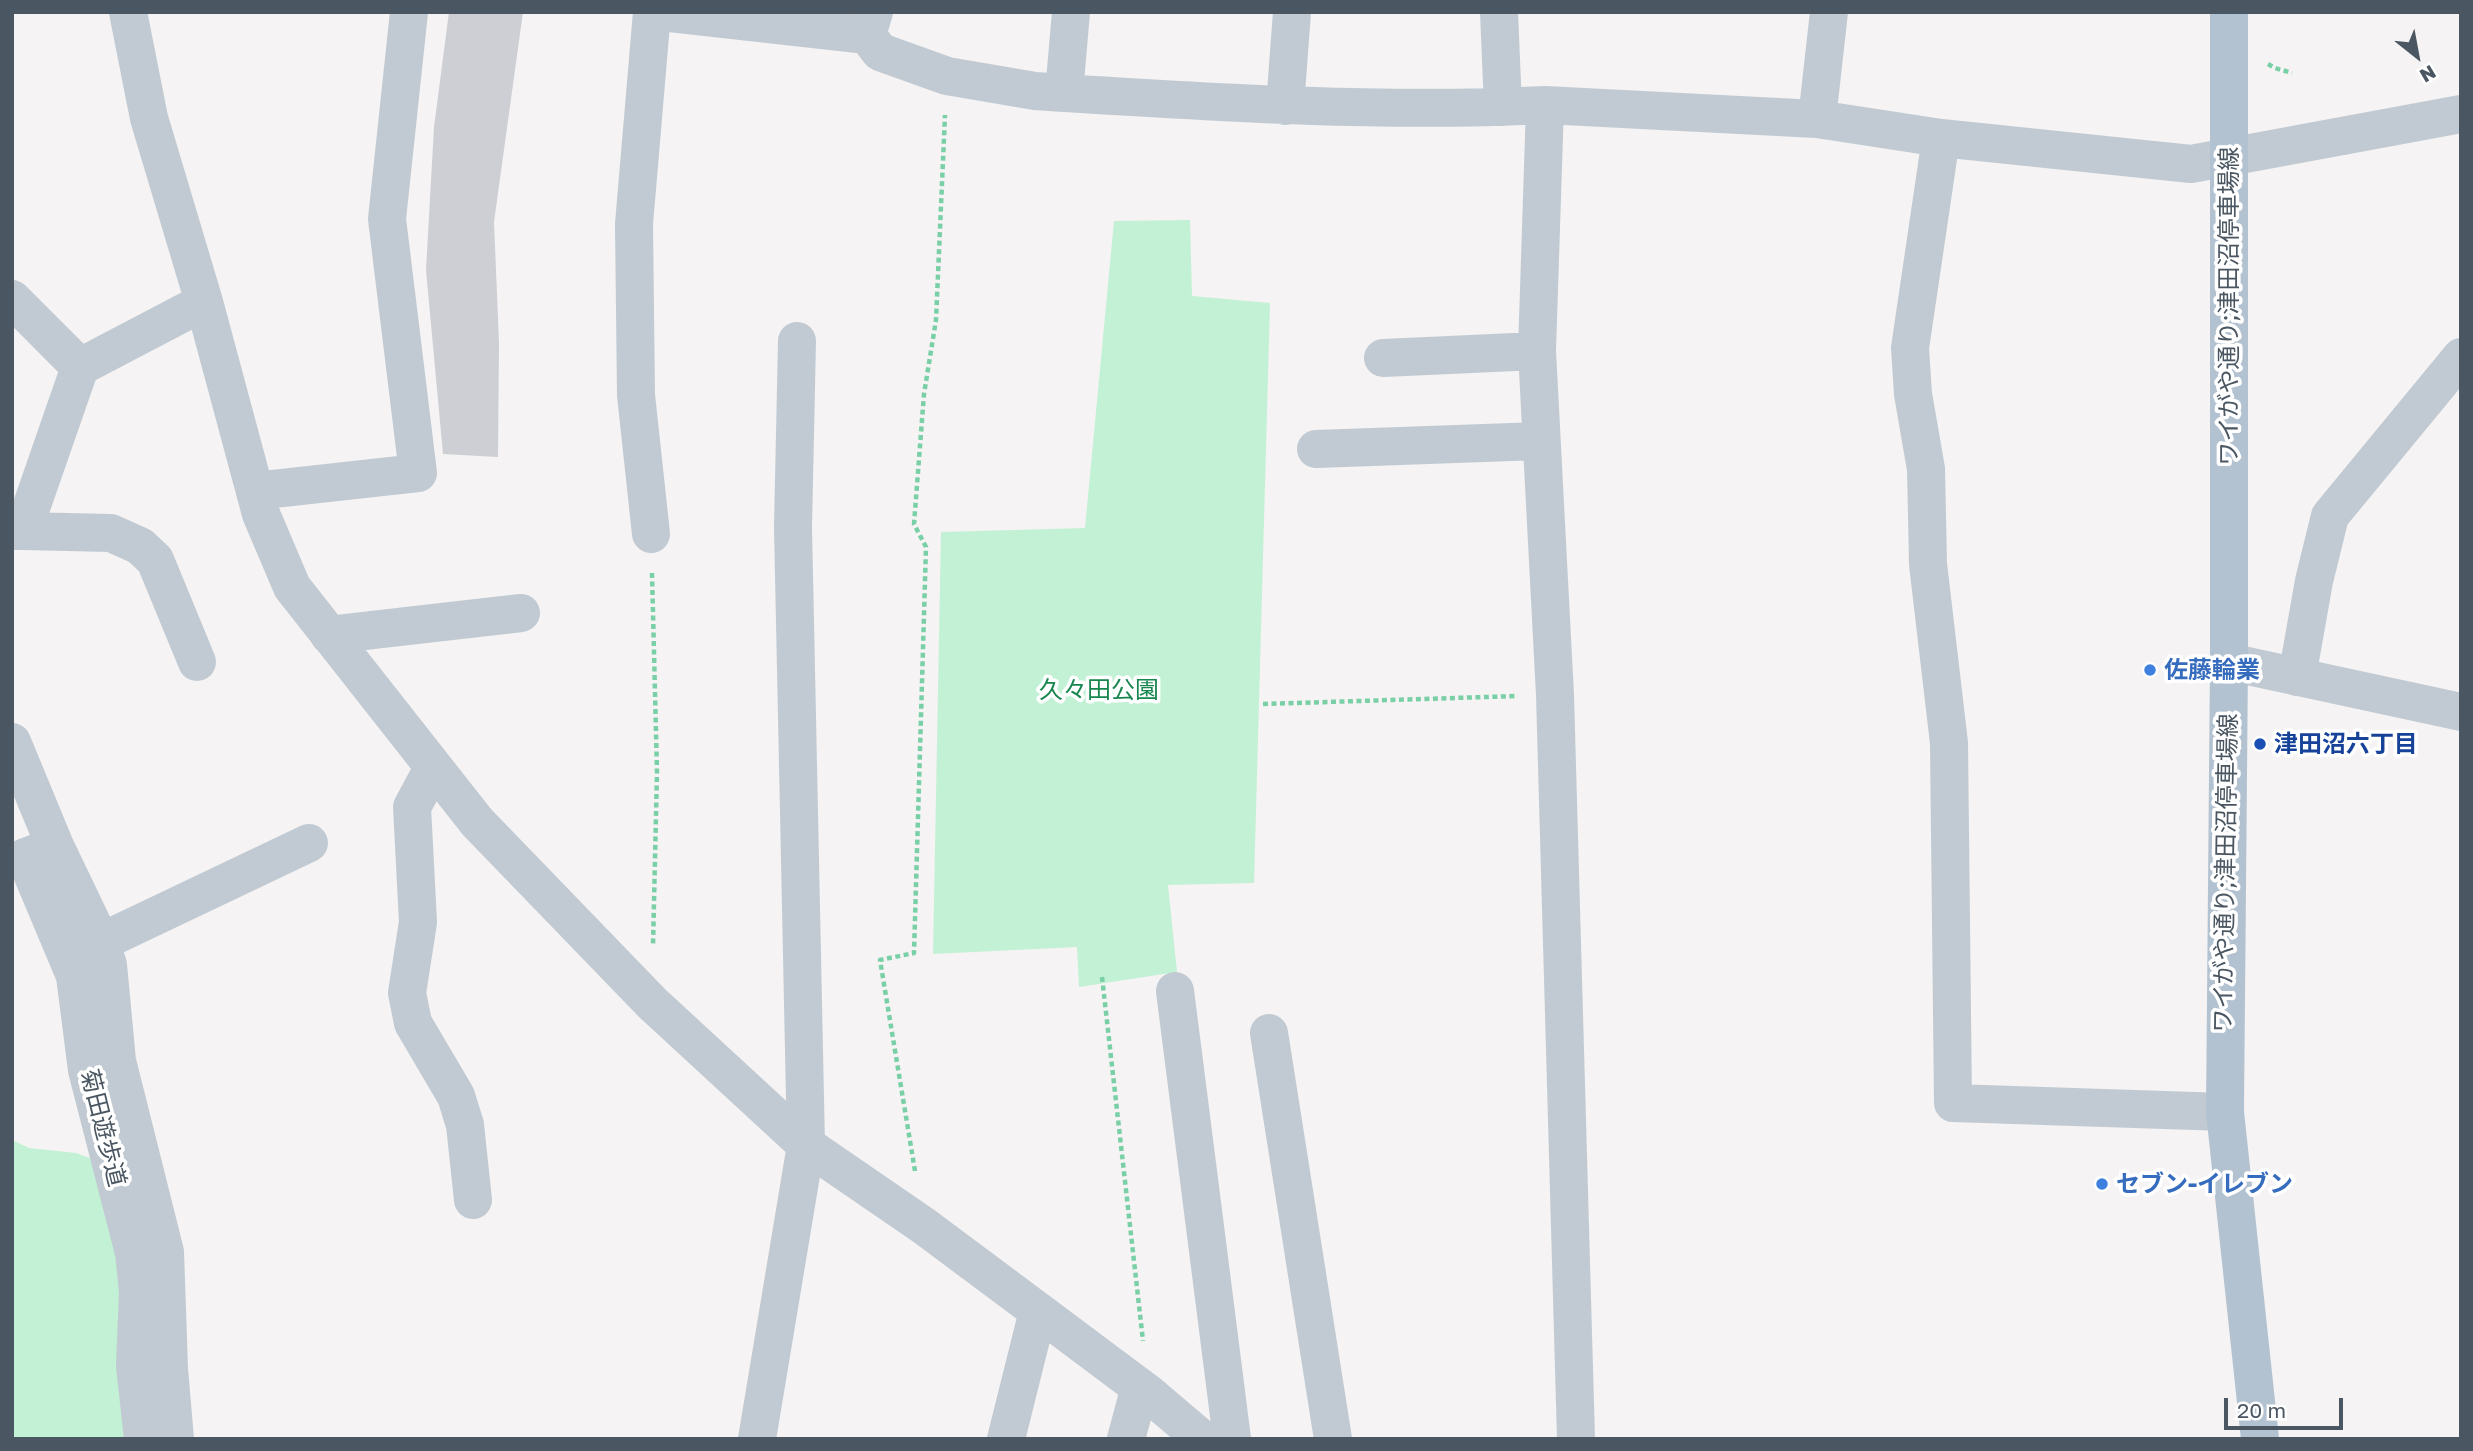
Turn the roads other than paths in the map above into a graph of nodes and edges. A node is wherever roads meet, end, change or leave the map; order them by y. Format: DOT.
graph roads {
  1 [pos="128,12"];
  2 [pos="409,12"];
  3 [pos="652,12"];
  4 [pos="661,12"];
  5 [pos="1071,12"];
  6 [pos="1292,12"];
  7 [pos="1499,12"];
  8 [pos="1829,12"];
  9 [pos="2229,12"];
  10 [pos="871,24"];
  11 [pos="1064,93"];
  12 [pos="1545,105"];
  13 [pos="1285,106"];
  14 [pos="1503,107"];
  15 [pos="2461,114"];
  16 [pos="1817,119"];
  17 [pos="1941,138"];
  18 [pos="2230,158"];
  19 [pos="12,299"];
  20 [pos="204,302"];
  21 [pos="797,341"];
  22 [pos="1537,351"];
  23 [pos="2461,357"];
  24 [pos="1383,358"];
  25 [pos="80,367"];
  26 [pos="1540,441"];
  27 [pos="1316,449"];
  28 [pos="255,491"];
  29 [pos="18,531"];
  30 [pos="651,534"];
  31 [pos="522,613"];
  32 [pos="328,635"];
  33 [pos="197,662"];
  34 [pos="2228,662"];
  35 [pos="2297,677"];
  36 [pos="2461,712"];
  37 [pos="12,742"];
  38 [pos="433,768"];
  39 [pos="309,843"];
  40 [pos="55,846"];
  41 [pos="101,942"];
  42 [pos="1175,991"];
  43 [pos="1269,1033"];
  44 [pos="2225,1112"];
  45 [pos="806,1145"];
  46 [pos="473,1200"];
  47 [pos="1038,1311"];
  48 [pos="1145,1391"];
  49 [pos="143,1439"];
  50 [pos="175,1439"];
  51 [pos="757,1439"];
  52 [pos="1006,1439"];
  53 [pos="1126,1439"];
  54 [pos="1202,1439"];
  55 [pos="1233,1439"];
  56 [pos="1333,1439"];
  57 [pos="1576,1439"];
  58 [pos="2260,1439"];
  1 -- 20 [label="street"];
  2 -- 28 [label="street"];
  3 -- 30 [label="street"];
  4 -- 10 [label="street"];
  5 -- 11 [label="street"];
  6 -- 13 [label="street"];
  7 -- 14 [label="street"];
  8 -- 16 [label="street"];
  9 -- 18 [label="main road, ワイがや通り;津田沼停車場線"];
  10 -- 11 [label="street"];
  11 -- 13 [label="street"];
  12 -- 14 [label="street"];
  12 -- 16 [label="street"];
  12 -- 22 [label="street"];
  13 -- 14 [label="street"];
  15 -- 18 [label="street"];
  16 -- 17 [label="street"];
  17 -- 18 [label="street"];
  17 -- 44 [label="street"];
  18 -- 34 [label="main road, ワイがや通り;津田沼停車場線"];
  19 -- 25 [label="street"];
  20 -- 25 [label="street"];
  20 -- 28 [label="street"];
  21 -- 45 [label="street"];
  22 -- 24 [label="street"];
  22 -- 26 [label="street"];
  23 -- 35 [label="street"];
  25 -- 29 [label="street"];
  26 -- 27 [label="street"];
  26 -- 57 [label="street"];
  28 -- 32 [label="street"];
  29 -- 33 [label="street"];
  31 -- 32 [label="street"];
  32 -- 38 [label="street"];
  34 -- 35 [label="street"];
  34 -- 44 [label="main road, ワイがや通り;津田沼停車場線"];
  35 -- 36 [label="street"];
  37 -- 40 [label="street"];
  38 -- 45 [label="street"];
  38 -- 46 [label="street"];
  39 -- 41 [label="street"];
  40 -- 41 [label="street"];
  40 -- 49 [label="street, 菊田遊歩道"];
  41 -- 50 [label="street"];
  42 -- 55 [label="street"];
  43 -- 56 [label="street"];
  44 -- 58 [label="main road, ワイがや通り;津田沼停車場線"];
  45 -- 47 [label="street"];
  45 -- 51 [label="street"];
  47 -- 48 [label="street"];
  47 -- 52 [label="street"];
  48 -- 53 [label="street"];
  48 -- 54 [label="street"];
}
